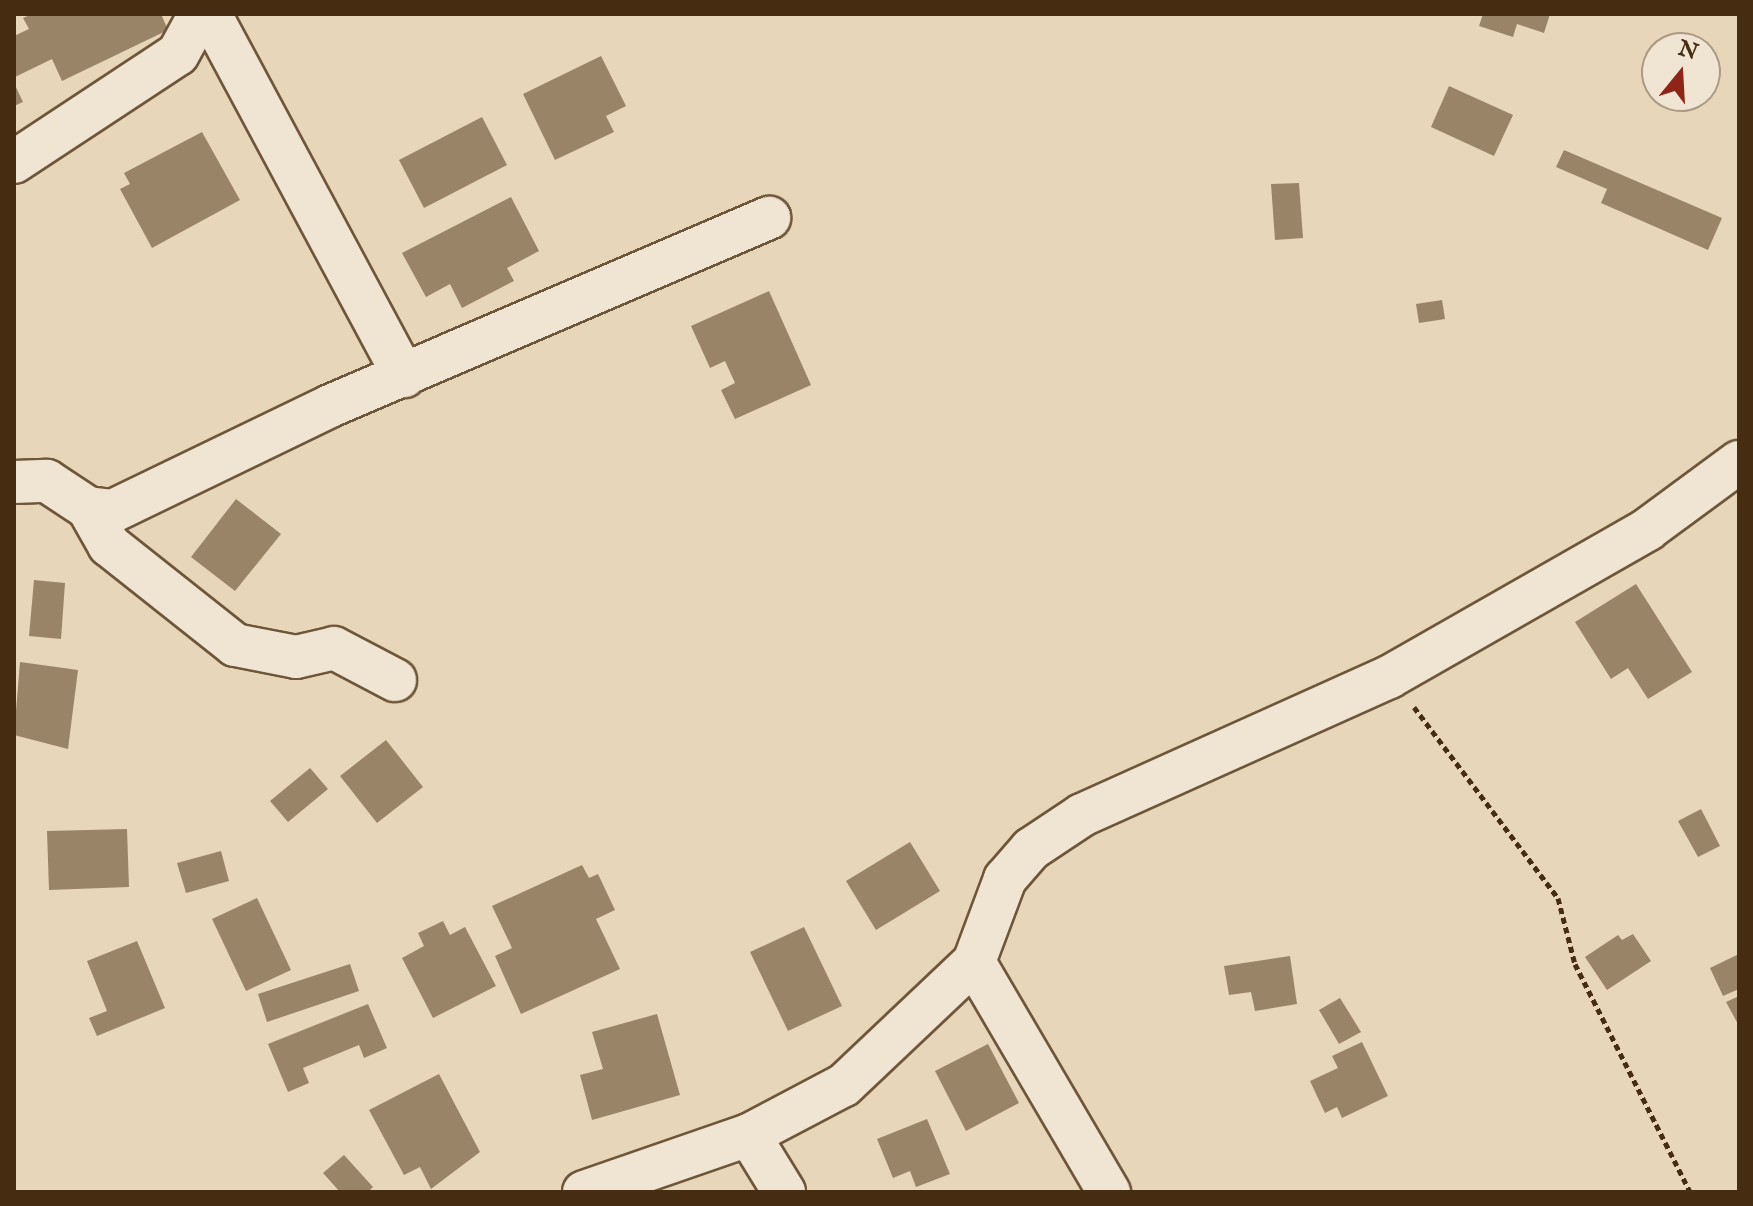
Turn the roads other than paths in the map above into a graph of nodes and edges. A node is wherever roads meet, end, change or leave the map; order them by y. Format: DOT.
graph roads {
  1 [pos="200,14"];
  2 [pos="210,14"];
  3 [pos="14,162"];
  4 [pos="769,218"];
  5 [pos="404,376"];
  6 [pos="1739,462"];
  7 [pos="14,482"];
  8 [pos="88,508"];
  9 [pos="395,680"];
  10 [pos="974,962"];
  11 [pos="749,1135"];
  12 [pos="584,1192"];
  13 [pos="784,1192"];
  14 [pos="1109,1192"];
  1 -- 3 [label="street"];
  2 -- 5 [label="street"];
  4 -- 5 [label="street"];
  5 -- 8 [label="street"];
  6 -- 10 [label="street"];
  7 -- 8 [label="street"];
  8 -- 9 [label="street"];
  10 -- 11 [label="street"];
  10 -- 14 [label="street"];
  11 -- 12 [label="street"];
  11 -- 13 [label="street"];
}
